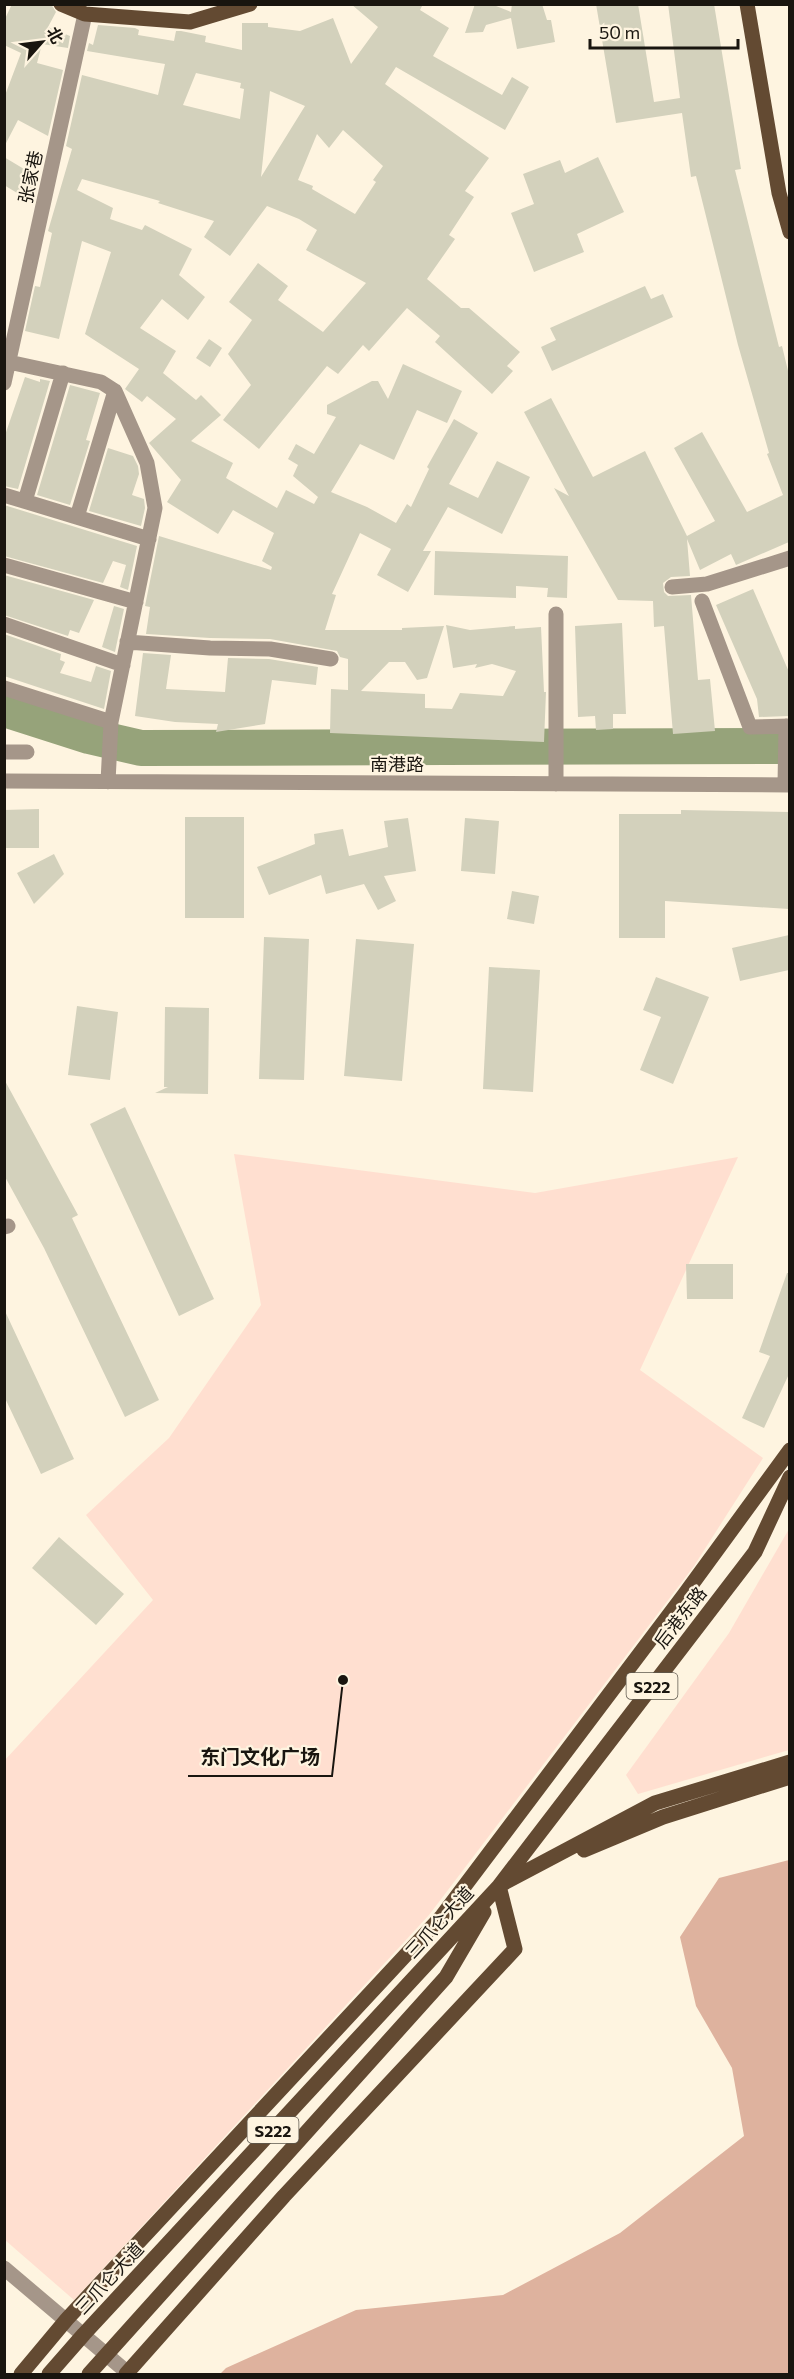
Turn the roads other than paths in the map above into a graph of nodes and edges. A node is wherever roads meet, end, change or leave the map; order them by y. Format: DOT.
graph roads {
  1 [pos="61,4"];
  2 [pos="250,4"];
  3 [pos="747,4"];
  4 [pos="85,14"];
  5 [pos="784,191"];
  6 [pos="789,232"];
  7 [pos="7,362"];
  8 [pos="63,373"];
  9 [pos="4,383"];
  10 [pos="115,391"];
  11 [pos="4,495"];
  12 [pos="25,501"];
  13 [pos="77,517"];
  14 [pos="149,539"];
  15 [pos="789,558"];
  16 [pos="4,565"];
  17 [pos="672,587"];
  18 [pos="136,602"];
  19 [pos="702,602"];
  20 [pos="556,614"];
  21 [pos="4,624"];
  22 [pos="127,642"];
  23 [pos="331,659"];
  24 [pos="123,665"];
  25 [pos="4,688"];
  26 [pos="111,722"];
  27 [pos="788,726"];
  28 [pos="4,752"];
  29 [pos="27,752"];
  30 [pos="4,781"];
  31 [pos="108,781"];
  32 [pos="556,783"];
  33 [pos="787,784"];
  34 [pos="789,1450"];
  35 [pos="789,1477"];
  36 [pos="789,1762"];
  37 [pos="789,1777"];
  38 [pos="499,1886"];
  39 [pos="4,2268"];
  40 [pos="67,2319"];
  41 [pos="84,2334"];
  42 [pos="107,2354"];
  43 [pos="21,2374"];
  44 [pos="49,2374"];
  45 [pos="89,2374"];
  46 [pos="127,2374"];
  1 -- 4 [label="main road"];
  2 -- 4 [label="main road"];
  3 -- 5 [label="main road"];
  4 -- 7 [label="street, 张家巷"];
  5 -- 6 [label="main road"];
  7 -- 8 [label="street"];
  7 -- 9 [label="street, 张家巷"];
  8 -- 10 [label="street"];
  8 -- 12 [label="street"];
  10 -- 13 [label="street"];
  10 -- 14 [label="street"];
  11 -- 12 [label="street"];
  12 -- 13 [label="street"];
  13 -- 14 [label="street"];
  14 -- 18 [label="street"];
  15 -- 17 [label="street"];
  16 -- 18 [label="street"];
  18 -- 22 [label="street"];
  19 -- 27 [label="street"];
  20 -- 32 [label="street"];
  21 -- 24 [label="street"];
  22 -- 23 [label="street"];
  22 -- 24 [label="street"];
  24 -- 26 [label="street"];
  25 -- 26 [label="street"];
  26 -- 31 [label="street"];
  27 -- 33 [label="street"];
  28 -- 29 [label="street"];
  30 -- 31 [label="street, 南港路"];
  31 -- 32 [label="street, 南港路"];
  32 -- 33 [label="street, 南港路"];
  34 -- 40 [label="main road"];
  35 -- 38 [label="main road, 后港东路 / S222"];
  36 -- 38 [label="main road"];
  37 -- 38 [label="main road"];
  38 -- 41 [label="main road, 三爪仑大道 / S222"];
  38 -- 42 [label="main road, 三爪仑大道 / S222"];
  38 -- 46 [label="main road"];
  39 -- 40 [label="street"];
  40 -- 41 [label="street"];
  40 -- 43 [label="main road"];
  41 -- 42 [label="street"];
  41 -- 44 [label="main road, 三爪仑大道 / S222"];
  42 -- 45 [label="main road, 三爪仑大道 / S222"];
  42 -- 46 [label="street"];
}
